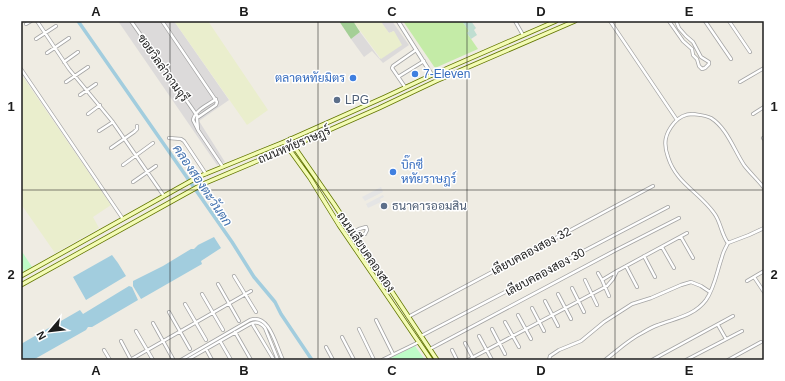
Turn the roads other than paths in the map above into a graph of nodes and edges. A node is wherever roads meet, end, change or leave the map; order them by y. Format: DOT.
graph roads {
  1 [pos="31,21"];
  2 [pos="37,21"];
  3 [pos="131,21"];
  4 [pos="162,21"];
  5 [pos="398,21"];
  6 [pos="515,21"];
  7 [pos="556,21"];
  8 [pos="575,21"];
  9 [pos="610,21"];
  10 [pos="669,21"];
  11 [pos="676,21"];
  12 [pos="705,21"];
  13 [pos="729,21"];
  14 [pos="26,24"];
  15 [pos="56,26"];
  16 [pos="45,33"];
  17 [pos="523,35"];
  18 [pos="686,36"];
  19 [pos="69,38"];
  20 [pos="36,39"];
  21 [pos="682,39"];
  22 [pos="54,47"];
  23 [pos="416,50"];
  24 [pos="47,52"];
  25 [pos="78,52"];
  26 [pos="750,52"];
  27 [pos="731,59"];
  28 [pos="424,61"];
  29 [pos="64,62"];
  30 [pos="88,67"];
  31 [pos="764,68"];
  32 [pos="21,69"];
  33 [pos="432,75"];
  34 [pos="75,76"];
  35 [pos="398,77"];
  36 [pos="436,81"];
  37 [pos="66,82"];
  38 [pos="740,82"];
  39 [pos="96,84"];
  40 [pos="405,87"];
  41 [pos="87,90"];
  42 [pos="80,95"];
  43 [pos="216,99"];
  44 [pos="100,105"];
  45 [pos="764,107"];
  46 [pos="88,114"];
  47 [pos="196,114"];
  48 [pos="753,114"];
  49 [pos="198,117"];
  50 [pos="678,120"];
  51 [pos="113,122"];
  52 [pos="137,126"];
  53 [pos="198,130"];
  54 [pos="99,131"];
  55 [pos="169,138"];
  56 [pos="124,139"];
  57 [pos="290,139"];
  58 [pos="284,142"];
  59 [pos="302,142"];
  60 [pos="153,143"];
  61 [pos="293,145"];
  62 [pos="288,147"];
  63 [pos="111,148"];
  64 [pos="282,149"];
  65 [pos="293,154"];
  66 [pos="300,154"];
  67 [pos="136,156"];
  68 [pos="123,165"];
  69 [pos="156,166"];
  70 [pos="223,167"];
  71 [pos="148,172"];
  72 [pos="206,174"];
  73 [pos="133,182"];
  74 [pos="654,186"];
  75 [pos="764,188"];
  76 [pos="164,196"];
  77 [pos="668,206"];
  78 [pos="679,218"];
  79 [pos="123,219"];
  80 [pos="764,228"];
  81 [pos="352,233"];
  82 [pos="365,234"];
  83 [pos="687,234"];
  84 [pos="681,237"];
  85 [pos="728,243"];
  86 [pos="662,247"];
  87 [pos="644,256"];
  88 [pos="693,258"];
  89 [pos="626,266"];
  90 [pos="674,268"];
  91 [pos="378,271"];
  92 [pos="617,271"];
  93 [pos="764,271"];
  94 [pos="598,273"];
  95 [pos="373,275"];
  96 [pos="21,276"];
  97 [pos="234,276"];
  98 [pos="754,277"];
  99 [pos="656,278"];
  100 [pos="585,280"];
  101 [pos="602,280"];
  102 [pos="747,281"];
  103 [pos="218,284"];
  104 [pos="21,285"];
  105 [pos="605,287"];
  106 [pos="638,287"];
  107 [pos="572,288"];
  108 [pos="251,290"];
  109 [pos="710,292"];
  110 [pos="764,292"];
  111 [pos="202,294"];
  112 [pos="245,294"];
  113 [pos="558,294"];
  114 [pos="591,294"];
  115 [pos="609,296"];
  116 [pos="545,301"];
  117 [pos="579,301"];
  118 [pos="229,303"];
  119 [pos="185,304"];
  120 [pos="597,305"];
  121 [pos="532,308"];
  122 [pos="565,308"];
  123 [pos="169,312"];
  124 [pos="213,312"];
  125 [pos="256,312"];
  126 [pos="584,312"];
  127 [pos="518,315"];
  128 [pos="552,315"];
  129 [pos="733,316"];
  130 [pos="408,317"];
  131 [pos="571,319"];
  132 [pos="376,320"];
  133 [pos="239,321"];
  134 [pos="196,322"];
  135 [pos="505,322"];
  136 [pos="539,322"];
  137 [pos="153,323"];
  138 [pos="718,324"];
  139 [pos="253,325"];
  140 [pos="558,326"];
  141 [pos="359,329"];
  142 [pos="492,329"];
  143 [pos="525,329"];
  144 [pos="223,330"];
  145 [pos="136,331"];
  146 [pos="544,331"];
  147 [pos="742,331"];
  148 [pos="180,332"];
  149 [pos="235,332"];
  150 [pos="421,336"];
  151 [pos="479,336"];
  152 [pos="512,336"];
  153 [pos="342,337"];
  154 [pos="531,339"];
  155 [pos="726,339"];
  156 [pos="206,340"];
  157 [pos="121,341"];
  158 [pos="163,341"];
  159 [pos="220,341"];
  160 [pos="419,342"];
  161 [pos="761,342"];
  162 [pos="465,343"];
  163 [pos="499,343"];
  164 [pos="326,347"];
  165 [pos="519,347"];
  166 [pos="190,349"];
  167 [pos="206,349"];
  168 [pos="430,349"];
  169 [pos="104,350"];
  170 [pos="147,350"];
  171 [pos="452,350"];
  172 [pos="486,350"];
  173 [pos="394,354"];
  174 [pos="505,354"];
  175 [pos="278,357"];
  176 [pos="191,358"];
  177 [pos="174,359"];
  178 [pos="473,359"];
  179 [pos="110,360"];
  180 [pos="131,360"];
  181 [pos="153,360"];
  182 [pos="181,360"];
  183 [pos="187,360"];
  184 [pos="212,360"];
  185 [pos="232,360"];
  186 [pos="251,360"];
  187 [pos="274,360"];
  188 [pos="283,360"];
  189 [pos="333,360"];
  190 [pos="354,360"];
  191 [pos="374,360"];
  192 [pos="382,360"];
  193 [pos="431,360"];
  194 [pos="437,360"];
  195 [pos="457,360"];
  196 [pos="468,360"];
  197 [pos="492,360"];
  198 [pos="549,360"];
  199 [pos="605,360"];
  200 [pos="652,360"];
  201 [pos="686,360"];
  202 [pos="728,360"];
  1 -- 14 [label="street"];
  2 -- 16 [label="street"];
  3 -- 47 [label="street, ซอยวิลล่าจามจุรี"];
  4 -- 43 [label="street"];
  5 -- 23 [label="street"];
  6 -- 17 [label="street"];
  7 -- 17 [label="main road, ถนนหทัยราษฎร์"];
  8 -- 36 [label="main road, ถนนหทัยราษฎร์"];
  9 -- 50 [label="street"];
  10 -- 21 [label="street"];
  11 -- 18 [label="street"];
  12 -- 27 [label="street"];
  13 -- 26 [label="street"];
  15 -- 16 [label="street"];
  16 -- 20 [label="street"];
  16 -- 22 [label="street"];
  17 -- 33 [label="main road, ถนนหทัยราษฎร์"];
  18 -- 21 [label="street"];
  18 -- 21 [label="street"];
  19 -- 22 [label="street"];
  22 -- 24 [label="street"];
  22 -- 29 [label="street"];
  23 -- 28 [label="street"];
  23 -- 35 [label="street"];
  25 -- 29 [label="street"];
  28 -- 33 [label="street"];
  28 -- 35 [label="street"];
  29 -- 34 [label="street"];
  30 -- 34 [label="street"];
  31 -- 38 [label="street"];
  32 -- 79 [label="street"];
  33 -- 36 [label="main road"];
  33 -- 40 [label="main road, ถนนหทัยราษฎร์"];
  34 -- 37 [label="street"];
  34 -- 41 [label="street"];
  35 -- 40 [label="street"];
  36 -- 59 [label="main road, ถนนหทัยราษฎร์"];
  39 -- 41 [label="street"];
  40 -- 57 [label="main road, ถนนหทัยราษฎร์"];
  41 -- 42 [label="street"];
  41 -- 44 [label="street"];
  43 -- 47 [label="street, ซอยวิลล่าจามจุรี"];
  43 -- 49 [label="street"];
  44 -- 46 [label="street"];
  44 -- 51 [label="street"];
  45 -- 48 [label="street"];
  47 -- 49 [label="street, ซอยวิลล่าจามจุรี"];
  47 -- 53 [label="street, ซอยวิลล่าจามจุรี"];
  49 -- 53 [label="street"];
  50 -- 75 [label="street"];
  50 -- 85 [label="street"];
  51 -- 54 [label="street"];
  51 -- 56 [label="street"];
  52 -- 56 [label="street"];
  53 -- 70 [label="street, ซอยวิลล่าจามจุรี"];
  55 -- 72 [label="street"];
  56 -- 63 [label="street"];
  56 -- 67 [label="street"];
  57 -- 58 [label="main road, ถนนหทัยราษฎร์"];
  57 -- 61 [label="main road, ถนนเลียบคลองสอง"];
  58 -- 62 [label="main road, ถนนเลียบคลองสอง"];
  58 -- 70 [label="main road, ถนนหทัยราษฎร์"];
  59 -- 61 [label="main road, ถนนหทัยราษฎร์"];
  59 -- 66 [label="main road"];
  60 -- 67 [label="street"];
  61 -- 62 [label="main road, ถนนหทัยราษฎร์"];
  61 -- 66 [label="main road, ถนนเลียบคลองสอง"];
  62 -- 64 [label="main road, ถนนหทัยราษฎร์"];
  62 -- 65 [label="main road, ถนนเลียบคลองสอง"];
  64 -- 65 [label="main road"];
  64 -- 104 [label="main road, ถนนหทัยราษฎร์"];
  65 -- 95 [label="main road, ถนนเลียบคลองสอง"];
  66 -- 81 [label="main road, ถนนเลียบคลองสอง"];
  67 -- 68 [label="street"];
  67 -- 71 [label="street"];
  69 -- 71 [label="street"];
  70 -- 72 [label="main road, ถนนหทัยราษฎร์"];
  71 -- 73 [label="street"];
  71 -- 76 [label="street"];
  72 -- 76 [label="main road, ถนนหทัยราษฎร์"];
  74 -- 130 [label="street, เลียบคลองสอง 32"];
  76 -- 79 [label="main road, ถนนหทัยราษฎร์"];
  77 -- 150 [label="street, เลียบคลองสอง 30"];
  78 -- 168 [label="street"];
  79 -- 96 [label="main road, ถนนหทัยราษฎร์"];
  80 -- 85 [label="street"];
  81 -- 82 [label="street"];
  81 -- 91 [label="main road, ถนนเลียบคลองสอง"];
  83 -- 84 [label="street"];
  84 -- 86 [label="street"];
  84 -- 88 [label="street"];
  85 -- 109 [label="street"];
  86 -- 87 [label="street"];
  86 -- 90 [label="street"];
  87 -- 89 [label="street"];
  87 -- 99 [label="street"];
  89 -- 92 [label="street"];
  89 -- 106 [label="street"];
  91 -- 95 [label="main road"];
  91 -- 130 [label="main road, ถนนเลียบคลองสอง"];
  92 -- 101 [label="street"];
  92 -- 105 [label="street"];
  93 -- 98 [label="street"];
  94 -- 101 [label="street"];
  95 -- 160 [label="main road, ถนนเลียบคลองสอง"];
  97 -- 112 [label="street"];
  98 -- 102 [label="street"];
  98 -- 110 [label="street"];
  100 -- 114 [label="street"];
  101 -- 105 [label="street"];
  103 -- 118 [label="street"];
  105 -- 114 [label="street"];
  105 -- 115 [label="street"];
  107 -- 117 [label="street"];
  108 -- 112 [label="street"];
  109 -- 198 [label="street"];
  109 -- 199 [label="street"];
  111 -- 124 [label="street"];
  112 -- 118 [label="street"];
  112 -- 125 [label="street"];
  113 -- 122 [label="street"];
  114 -- 117 [label="street"];
  114 -- 120 [label="street"];
  116 -- 128 [label="street"];
  117 -- 122 [label="street"];
  117 -- 126 [label="street"];
  118 -- 124 [label="street"];
  118 -- 133 [label="street"];
  119 -- 134 [label="street"];
  121 -- 136 [label="street"];
  122 -- 128 [label="street"];
  122 -- 131 [label="street"];
  123 -- 148 [label="street"];
  124 -- 134 [label="street"];
  124 -- 144 [label="street"];
  127 -- 143 [label="street"];
  128 -- 136 [label="street"];
  128 -- 140 [label="street"];
  129 -- 138 [label="street"];
  130 -- 150 [label="main road, ถนนเลียบคลองสอง"];
  132 -- 173 [label="street"];
  134 -- 148 [label="street"];
  134 -- 156 [label="street"];
  135 -- 152 [label="street"];
  136 -- 143 [label="street"];
  136 -- 146 [label="street"];
  137 -- 158 [label="street"];
  138 -- 155 [label="street"];
  138 -- 200 [label="street"];
  139 -- 187 [label="street"];
  141 -- 191 [label="street"];
  142 -- 163 [label="street"];
  143 -- 152 [label="street"];
  143 -- 154 [label="street"];
  145 -- 170 [label="street"];
  147 -- 155 [label="street"];
  148 -- 158 [label="street"];
  148 -- 166 [label="street"];
  149 -- 159 [label="street"];
  149 -- 175 [label="street"];
  149 -- 186 [label="street"];
  150 -- 168 [label="main road, ถนนเลียบคลองสอง"];
  151 -- 172 [label="street"];
  152 -- 163 [label="street"];
  152 -- 165 [label="street"];
  153 -- 190 [label="street"];
  155 -- 201 [label="street"];
  157 -- 180 [label="street"];
  158 -- 170 [label="street"];
  158 -- 177 [label="street"];
  159 -- 167 [label="street"];
  159 -- 185 [label="street"];
  160 -- 173 [label="street"];
  160 -- 193 [label="main road, ถนนเลียบคลองสอง"];
  161 -- 202 [label="street"];
  162 -- 178 [label="street"];
  163 -- 172 [label="street"];
  163 -- 174 [label="street"];
  164 -- 189 [label="street"];
  167 -- 176 [label="street"];
  167 -- 184 [label="street"];
  168 -- 194 [label="main road, ถนนเลียบคลองสอง"];
  169 -- 179 [label="street"];
  170 -- 180 [label="street"];
  170 -- 181 [label="street"];
  171 -- 195 [label="street"];
  172 -- 178 [label="street"];
  172 -- 197 [label="street"];
  173 -- 192 [label="street"];
  175 -- 176 [label="street"];
  175 -- 187 [label="street"];
  175 -- 188 [label="street"];
  176 -- 182 [label="street"];
  176 -- 183 [label="street"];
  178 -- 196 [label="street"];
}
